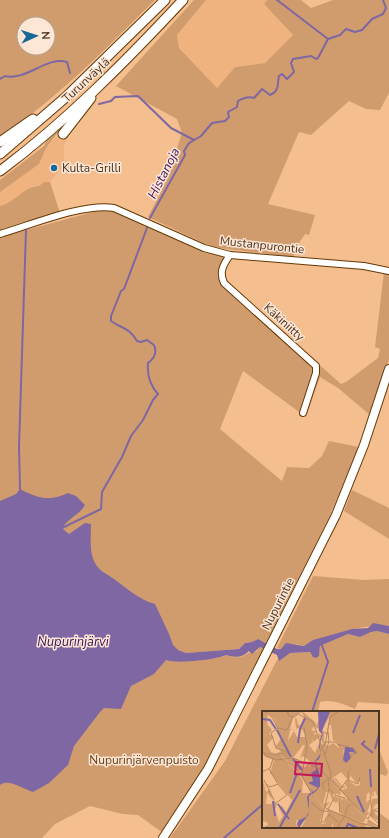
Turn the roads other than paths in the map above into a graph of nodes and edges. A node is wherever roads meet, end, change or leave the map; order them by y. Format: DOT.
graph roads {
  1 [pos="165,0"];
  2 [pos="183,0"];
  3 [pos="114,71"];
  4 [pos="66,97"];
  5 [pos="63,134"];
  6 [pos="0,142"];
  7 [pos="0,154"];
  8 [pos="0,171"];
  9 [pos="0,234"];
  10 [pos="230,255"];
  11 [pos="389,271"];
  12 [pos="389,369"];
  13 [pos="303,413"];
  14 [pos="163,838"];
  1 -- 4 [label="highway, Turunväylä"];
  2 -- 3 [label="highway, Turunväylä"];
  3 -- 5 [label="highway"];
  3 -- 8 [label="highway, Turunväylä"];
  4 -- 6 [label="highway"];
  4 -- 7 [label="highway, Turunväylä"];
  9 -- 10 [label="street, Mustanpurontie"];
  10 -- 11 [label="street, Mustanpurontie"];
  10 -- 13 [label="street, Käkiniitty"];
  12 -- 14 [label="main road, Nupurintie"];
}
